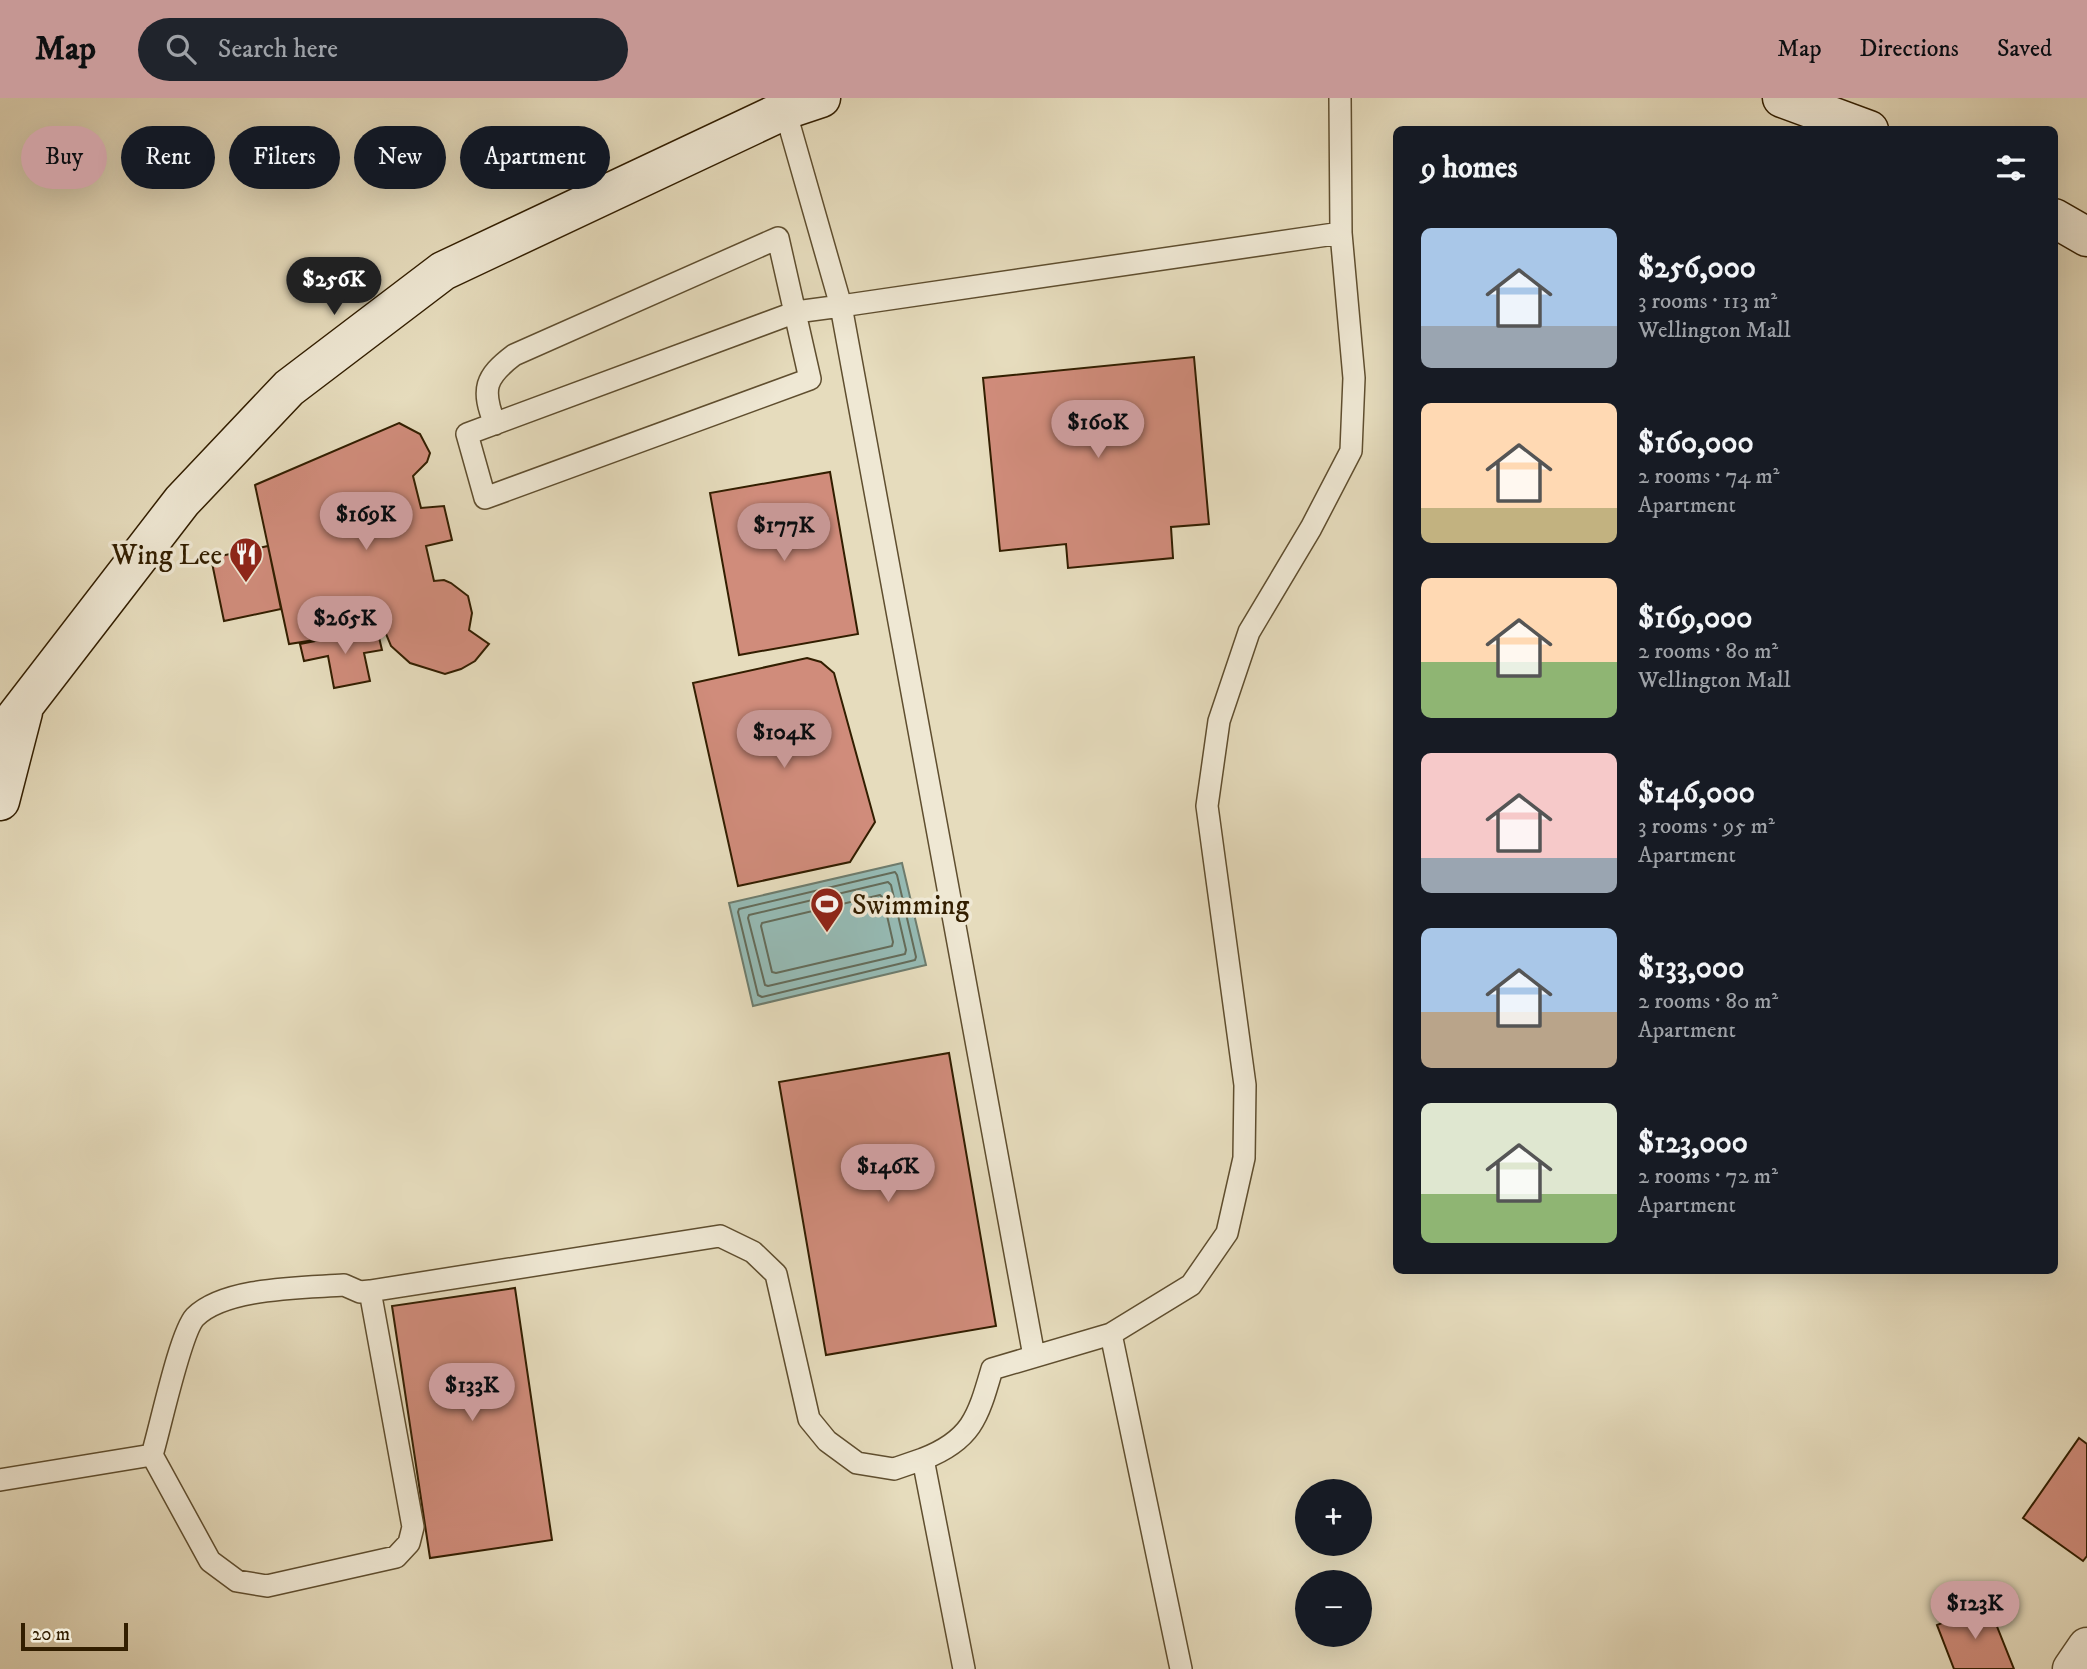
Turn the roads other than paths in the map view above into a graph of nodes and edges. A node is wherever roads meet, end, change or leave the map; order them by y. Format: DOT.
graph roads {
  1 [pos="821,98"];
  2 [pos="1340,98"];
  3 [pos="1782,98"];
  4 [pos="785,110"];
  5 [pos="1858,126"];
  6 [pos="2058,220"];
  7 [pos="1341,233"];
  8 [pos="2087,237"];
  9 [pos="841,306"];
  10 [pos="796,312"];
  11 [pos="495,424"];
  12 [pos="27,700"];
  13 [pos="0,737"];
  14 [pos="0,801"];
  15 [pos="370,1291"];
  16 [pos="1111,1334"];
  17 [pos="1034,1356"];
  18 [pos="152,1455"];
  19 [pos="923,1459"];
  20 [pos="0,1480"];
  21 [pos="2087,1647"];
  22 [pos="964,1669"];
  23 [pos="1181,1669"];
  24 [pos="2072,1669"];
  1 -- 4 [label="main road"];
  2 -- 7 [label="lane"];
  3 -- 5 [label="main road"];
  4 -- 9 [label="lane"];
  4 -- 12 [label="main road"];
  6 -- 8 [label="main road"];
  7 -- 9 [label="lane"];
  7 -- 16 [label="lane"];
  9 -- 10 [label="lane"];
  9 -- 17 [label="lane"];
  10 -- 11 [label="lane"];
  10 -- 11 [label="lane"];
  10 -- 11 [label="lane"];
  12 -- 13 [label="main road"];
  12 -- 14 [label="main road"];
  15 -- 18 [label="lane"];
  15 -- 18 [label="lane"];
  15 -- 19 [label="lane"];
  16 -- 17 [label="lane"];
  16 -- 23 [label="lane"];
  17 -- 19 [label="lane"];
  18 -- 20 [label="lane"];
  19 -- 22 [label="lane"];
  21 -- 24 [label="main road"];
}
